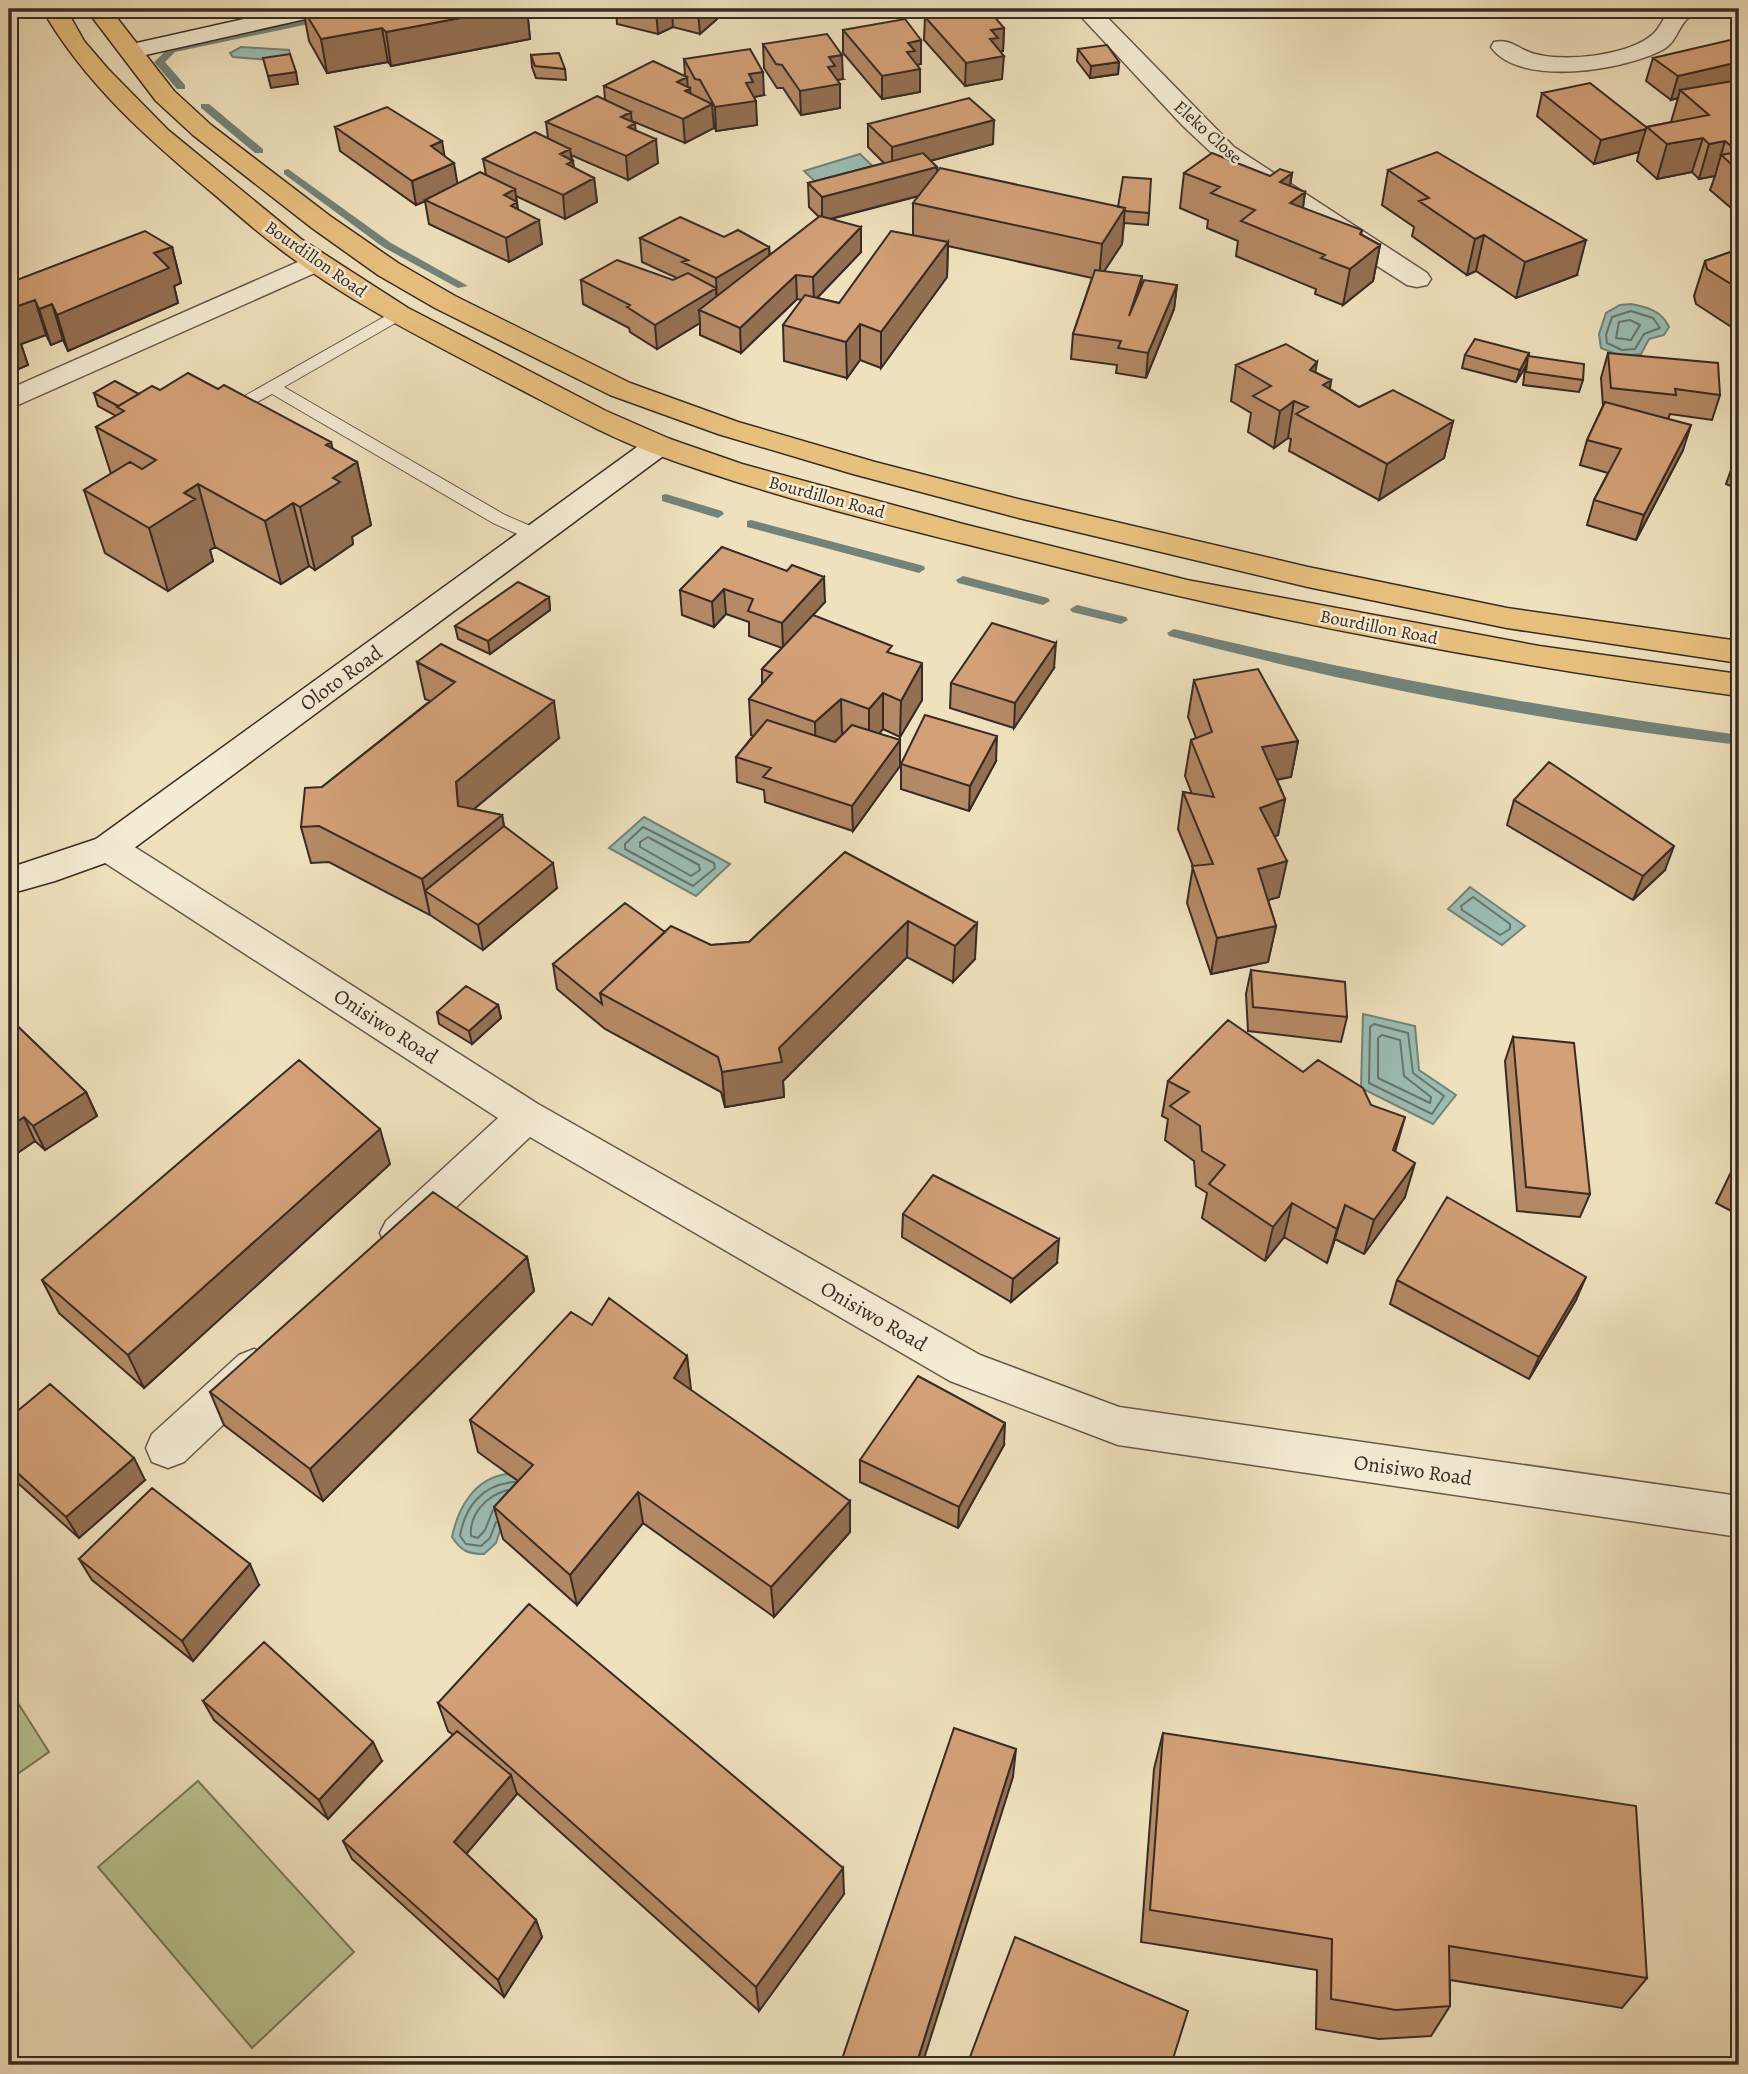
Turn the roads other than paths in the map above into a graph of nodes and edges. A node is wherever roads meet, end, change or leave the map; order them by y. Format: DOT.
graph roads {
  1 [pos="54,9"];
  2 [pos="98,9"];
  3 [pos="319,9"];
  4 [pos="1086,9"];
  5 [pos="1687,9"];
  6 [pos="1503,47"];
  7 [pos="132,51"];
  8 [pos="316,262"];
  9 [pos="1418,279"];
  10 [pos="398,314"];
  11 [pos="272,387"];
  12 [pos="9,400"];
  13 [pos="212,419"];
  14 [pos="659,445"];
  15 [pos="535,535"];
  16 [pos="1739,652"];
  17 [pos="1739,685"];
  18 [pos="109,848"];
  19 [pos="9,881"];
  20 [pos="524,1115"];
  21 [pos="373,1259"];
  22 [pos="281,1344"];
  23 [pos="168,1448"];
  24 [pos="1739,1517"];
  1 -- 8 [label="main road, Bourdillon Road"];
  2 -- 7 [label="main road, Bourdillon Road"];
  3 -- 7 [label="street"];
  4 -- 9 [label="street, Eleko Close"];
  5 -- 6 [label="street"];
  7 -- 16 [label="main road, Bourdillon Road"];
  8 -- 10 [label="main road, Bourdillon Road"];
  8 -- 12 [label="street"];
  10 -- 11 [label="lane"];
  10 -- 14 [label="main road, Bourdillon Road"];
  11 -- 13 [label="lane"];
  11 -- 15 [label="lane"];
  14 -- 15 [label="street, Oloto Road"];
  14 -- 17 [label="main road, Bourdillon Road"];
  15 -- 18 [label="street, Oloto Road"];
  18 -- 19 [label="street, Oloto Road"];
  18 -- 20 [label="street, Onisiwo Road"];
  20 -- 21 [label="street"];
  20 -- 24 [label="street, Onisiwo Road"];
  22 -- 23 [label="street"];
}
